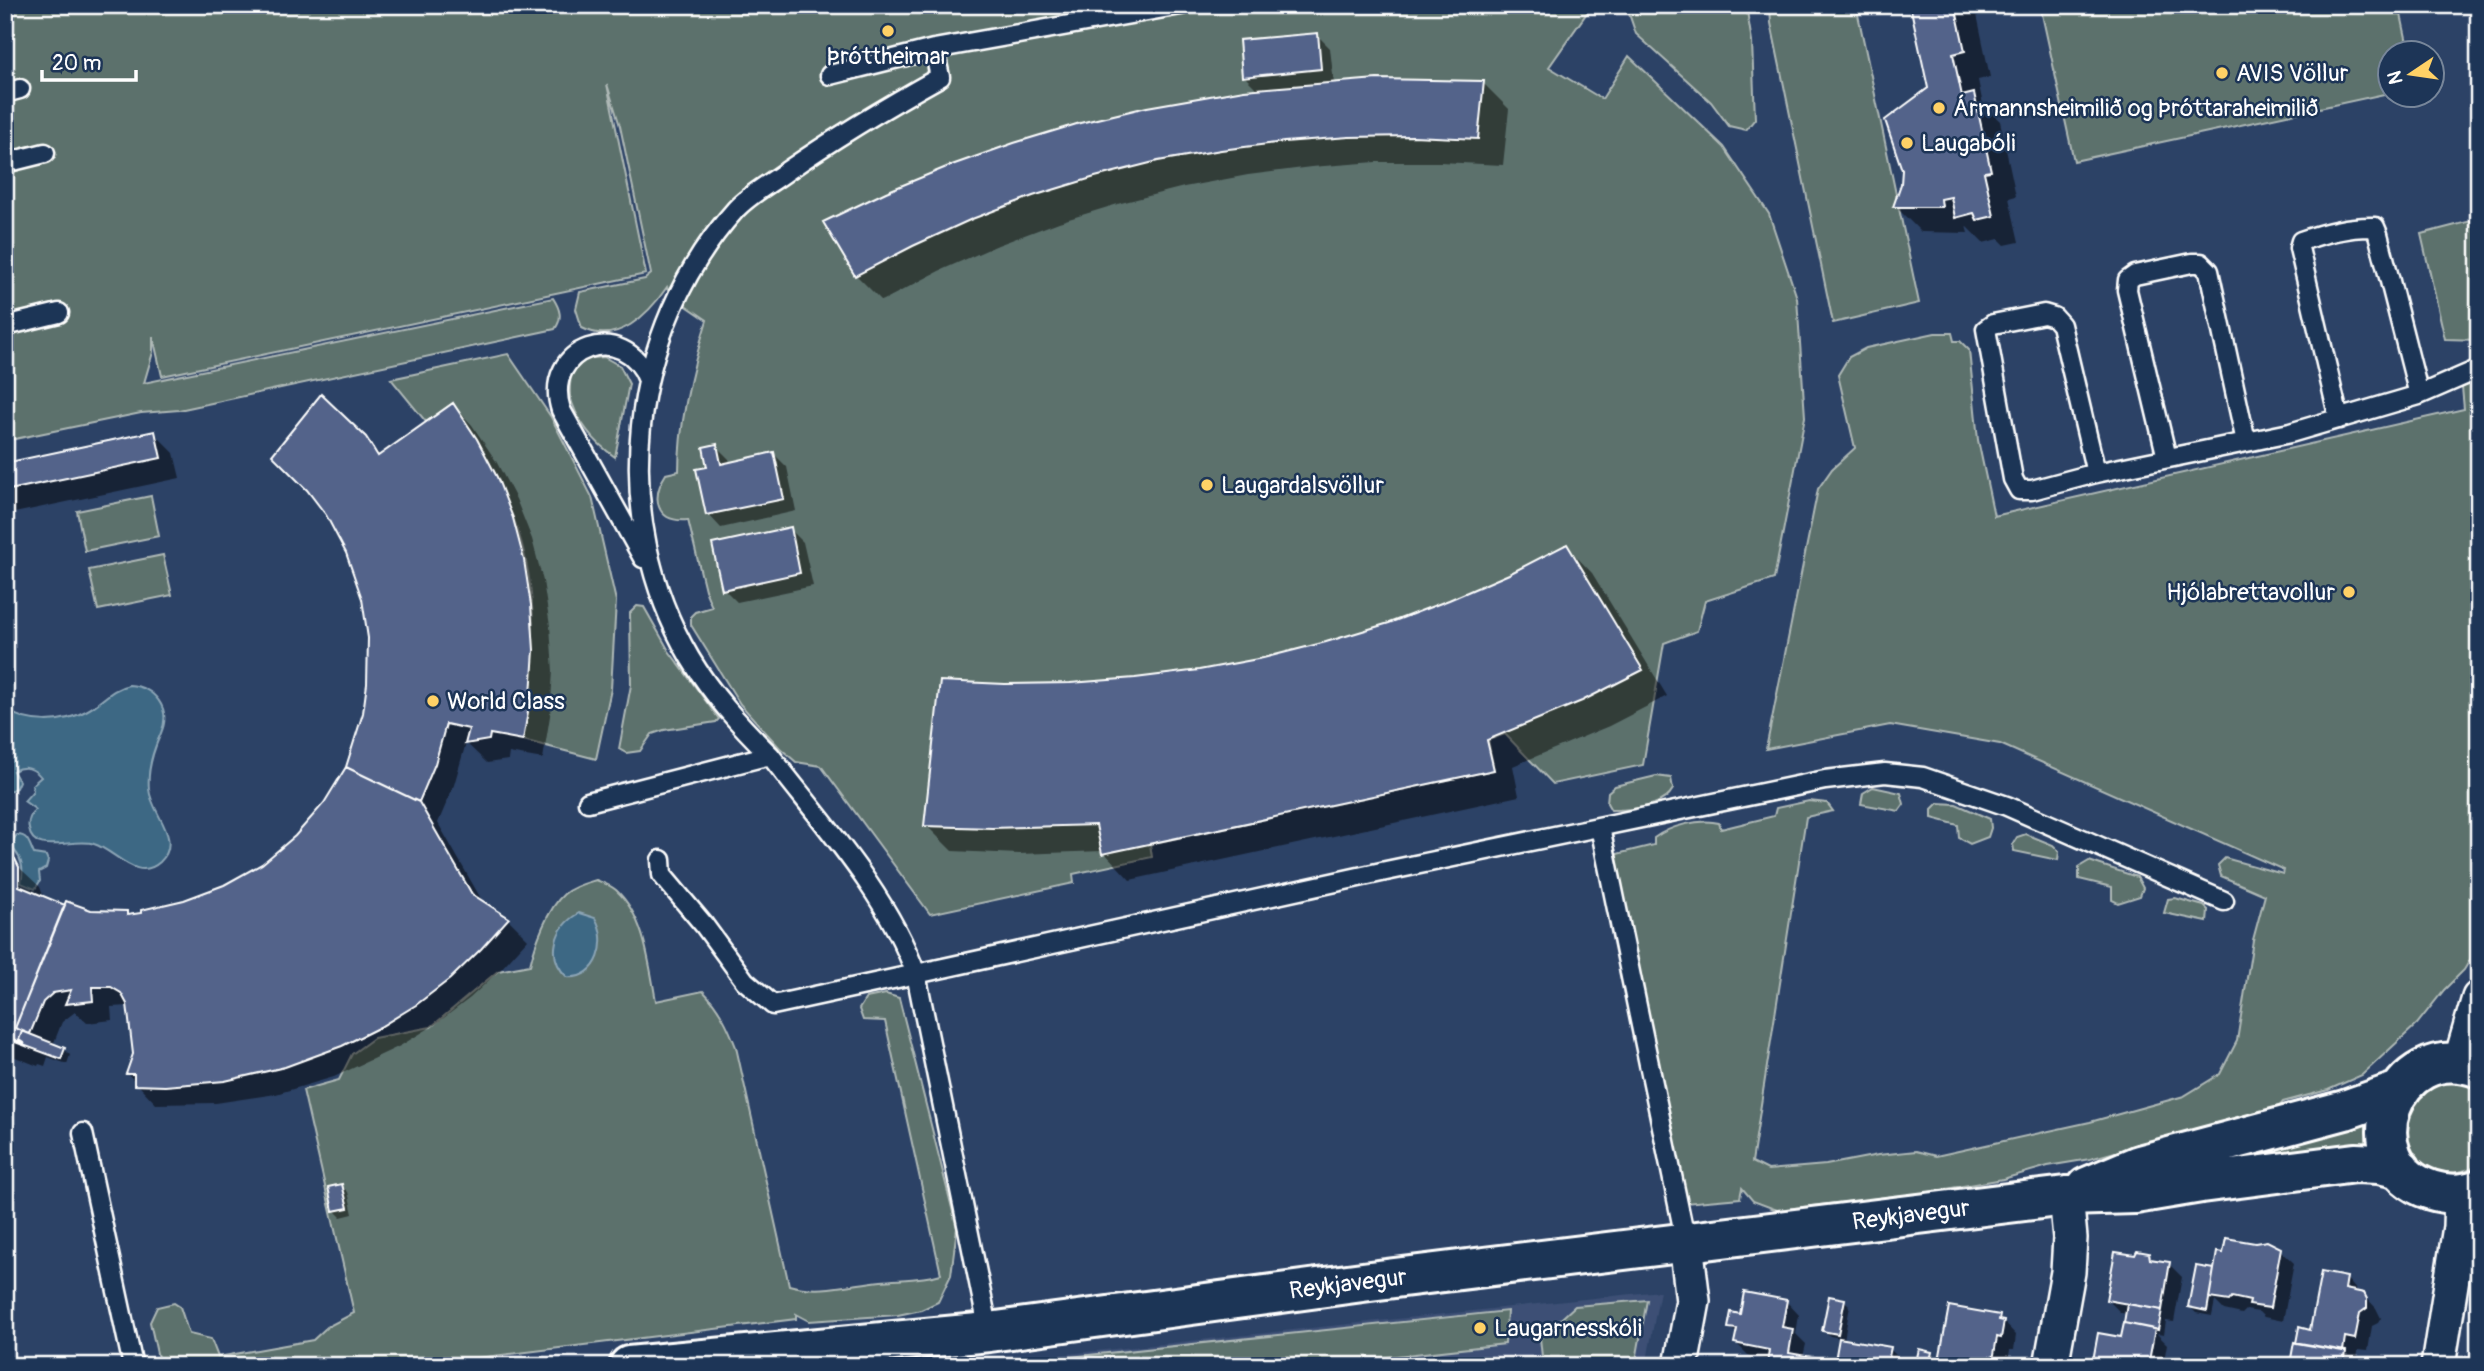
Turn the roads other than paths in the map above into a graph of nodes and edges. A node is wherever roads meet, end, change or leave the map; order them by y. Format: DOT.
graph roads {
  1 [pos="1181,5"];
  2 [pos="934,49"];
  3 [pos="830,75"];
  4 [pos="45,153"];
  5 [pos="5,163"];
  6 [pos="59,313"];
  7 [pos="5,326"];
  8 [pos="2479,369"];
  9 [pos="648,380"];
  10 [pos="2419,395"];
  11 [pos="2339,419"];
  12 [pos="2246,442"];
  13 [pos="2167,458"];
  14 [pos="2095,473"];
  15 [pos="655,579"];
  16 [pos="771,755"];
  17 [pos="588,802"];
  18 [pos="1600,827"];
  19 [pos="660,860"];
  20 [pos="2224,901"];
  21 [pos="916,974"];
  22 [pos="2479,999"];
  23 [pos="2469,1066"];
  24 [pos="2399,1090"];
  25 [pos="83,1133"];
  26 [pos="2401,1169"];
  27 [pos="2470,1191"];
  28 [pos="2066,1196"];
  29 [pos="1686,1244"];
  30 [pos="989,1332"];
  31 [pos="133,1366"];
  32 [pos="629,1366"];
  33 [pos="1681,1366"];
  34 [pos="2051,1366"];
  35 [pos="2438,1366"];
  1 -- 2 [label="lane"];
  2 -- 3 [label="lane"];
  2 -- 9 [label="lane"];
  4 -- 5 [label="lane"];
  6 -- 7 [label="lane"];
  8 -- 10 [label="lane"];
  9 -- 15 [label="lane"];
  9 -- 15 [label="lane"];
  10 -- 11 [label="lane"];
  10 -- 11 [label="lane"];
  11 -- 12 [label="lane"];
  12 -- 13 [label="lane"];
  12 -- 13 [label="lane"];
  13 -- 14 [label="lane"];
  14 -- 14 [label="lane"];
  15 -- 16 [label="lane"];
  16 -- 17 [label="lane"];
  16 -- 21 [label="lane"];
  18 -- 20 [label="lane"];
  18 -- 21 [label="lane"];
  18 -- 29 [label="lane"];
  19 -- 21 [label="lane"];
  21 -- 30 [label="lane"];
  22 -- 23 [label="street"];
  23 -- 24 [label="street"];
  24 -- 26 [label="street"];
  24 -- 28 [label="street, Reykjavegur"];
  25 -- 31 [label="lane"];
  26 -- 27 [label="street"];
  26 -- 28 [label="street, Reykjavegur"];
  27 -- 35 [label="street"];
  28 -- 29 [label="street, Reykjavegur"];
  28 -- 34 [label="street"];
  29 -- 30 [label="street, Reykjavegur"];
  29 -- 33 [label="street"];
  30 -- 32 [label="street, Reykjavegur"];
}
